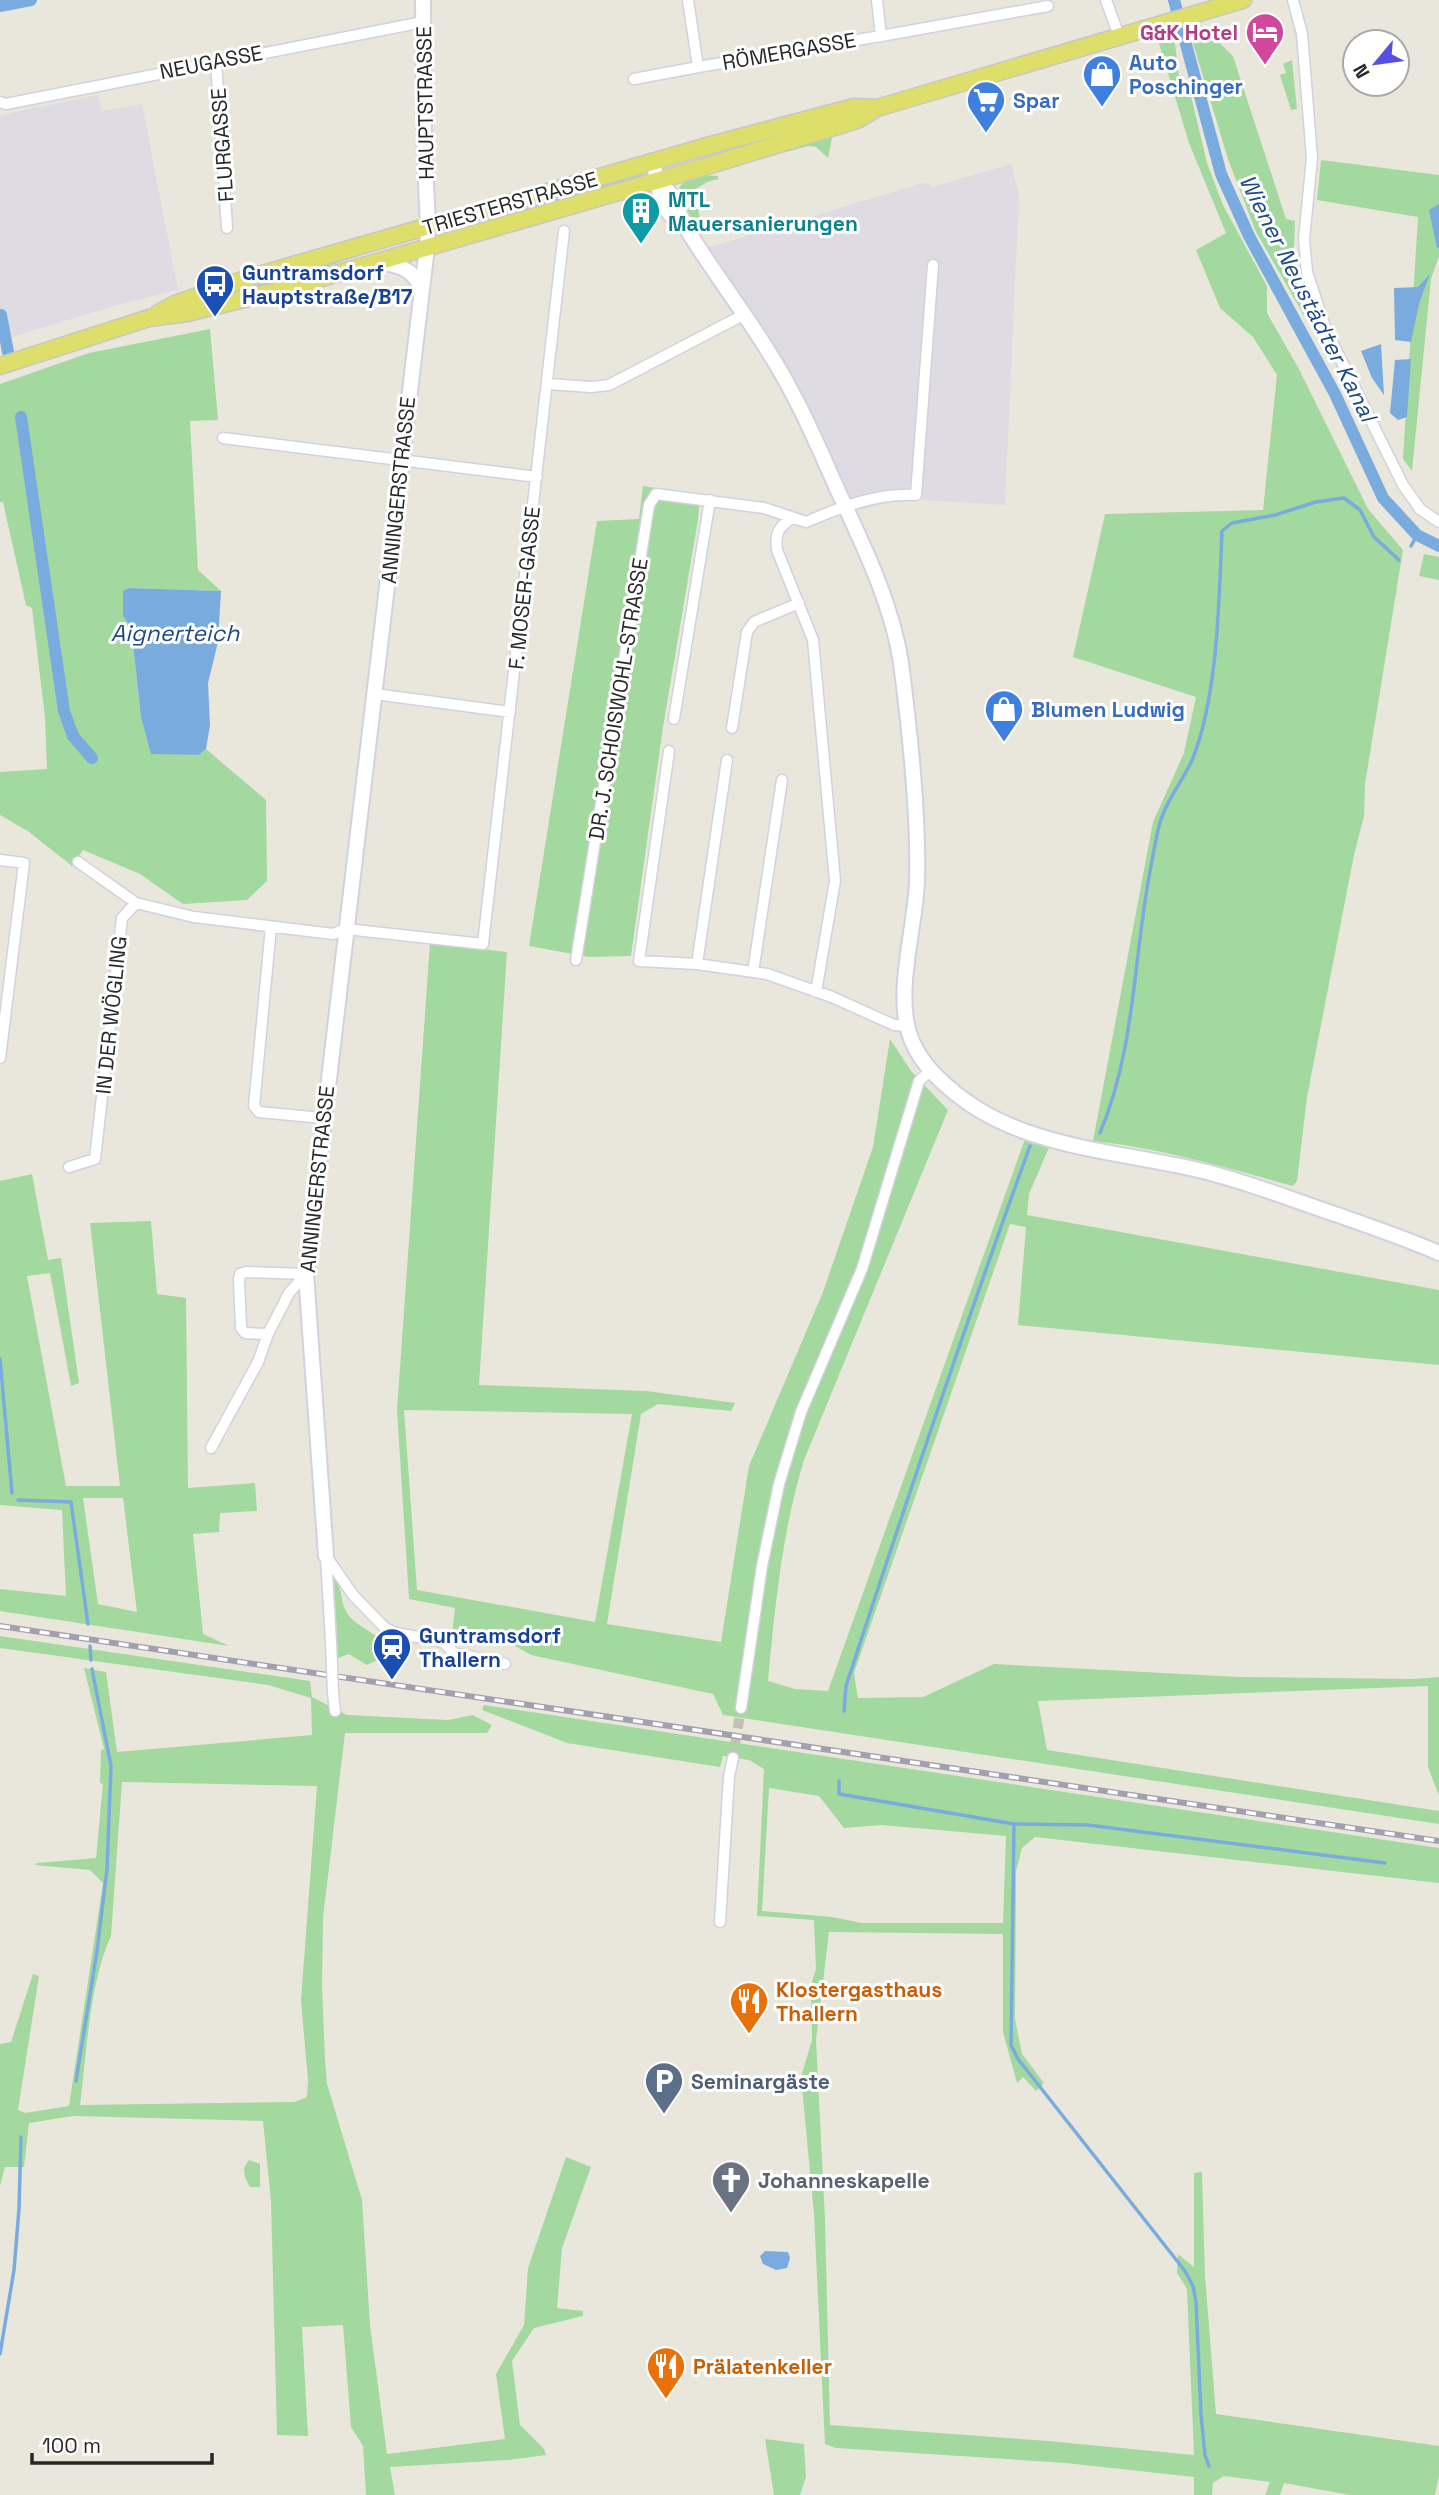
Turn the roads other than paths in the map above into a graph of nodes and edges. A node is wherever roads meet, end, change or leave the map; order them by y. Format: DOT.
graph roads {
  1 [pos="423,0"];
  2 [pos="688,0"];
  3 [pos="877,0"];
  4 [pos="1106,0"];
  5 [pos="1243,0"];
  6 [pos="1293,0"];
  7 [pos="1048,6"];
  8 [pos="423,22"];
  9 [pos="881,36"];
  10 [pos="1119,36"];
  11 [pos="216,61"];
  12 [pos="698,67"];
  13 [pos="634,79"];
  14 [pos="0,102"];
  15 [pos="877,108"];
  16 [pos="653,162"];
  17 [pos="658,181"];
  18 [pos="428,227"];
  19 [pos="227,228"];
  20 [pos="564,231"];
  21 [pos="427,247"];
  22 [pos="379,261"];
  23 [pos="933,265"];
  24 [pos="421,287"];
  25 [pos="745,314"];
  26 [pos="149,318"];
  27 [pos="0,366"];
  28 [pos="548,384"];
  29 [pos="223,438"];
  30 [pos="401,461"];
  31 [pos="537,477"];
  32 [pos="710,500"];
  33 [pos="845,505"];
  34 [pos="792,517"];
  35 [pos="1439,522"];
  36 [pos="799,603"];
  37 [pos="375,694"];
  38 [pos="510,712"];
  39 [pos="674,719"];
  40 [pos="732,728"];
  41 [pos="669,751"];
  42 [pos="727,760"];
  43 [pos="782,780"];
  44 [pos="0,860"];
  45 [pos="78,862"];
  46 [pos="136,903"];
  47 [pos="271,927"];
  48 [pos="346,929"];
  49 [pos="576,960"];
  50 [pos="697,964"];
  51 [pos="753,972"];
  52 [pos="816,992"];
  53 [pos="907,1027"];
  54 [pos="0,1058"];
  55 [pos="931,1070"];
  56 [pos="323,1118"];
  57 [pos="69,1167"];
  58 [pos="1439,1253"];
  59 [pos="306,1274"];
  60 [pos="268,1334"];
  61 [pos="211,1448"];
  62 [pos="326,1556"];
  63 [pos="505,1664"];
  64 [pos="741,1708"];
  65 [pos="335,1711"];
  66 [pos="733,1758"];
  67 [pos="720,1922"];
  1 -- 8 [label="street, HAUPTSTRASSE"];
  2 -- 12 [label="street, RÖMERGASSE"];
  3 -- 9 [label="street, RÖMERGASSE"];
  4 -- 10 [label="street"];
  5 -- 10 [label="main road, TRIESTERSTRASSE"];
  6 -- 35 [label="street"];
  7 -- 9 [label="street, RÖMERGASSE"];
  8 -- 11 [label="street, NEUGASSE"];
  8 -- 18 [label="street, HAUPTSTRASSE"];
  9 -- 12 [label="street, RÖMERGASSE"];
  10 -- 15 [label="main road, TRIESTERSTRASSE"];
  11 -- 14 [label="street, NEUGASSE"];
  11 -- 19 [label="street, FLURGASSE"];
  12 -- 13 [label="street, RÖMERGASSE"];
  15 -- 16 [label="main road, TRIESTERSTRASSE"];
  15 -- 17 [label="main road, TRIESTERSTRASSE"];
  16 -- 17 [label="street"];
  16 -- 18 [label="main road, TRIESTERSTRASSE"];
  17 -- 21 [label="main road, TRIESTERSTRASSE"];
  17 -- 25 [label="street"];
  18 -- 21 [label="street, HAUPTSTRASSE"];
  18 -- 26 [label="main road, TRIESTERSTRASSE"];
  20 -- 28 [label="street, F. MOSER-GASSE"];
  21 -- 22 [label="main road, TRIESTERSTRASSE"];
  21 -- 24 [label="street, ANNINGERSTRASSE"];
  22 -- 24 [label="street"];
  22 -- 26 [label="main road, TRIESTERSTRASSE"];
  23 -- 33 [label="street, DR. J. SCHOISWOHL-STRASSE"];
  24 -- 30 [label="street, ANNINGERSTRASSE"];
  25 -- 28 [label="street"];
  25 -- 33 [label="street"];
  26 -- 27 [label="main road, TRIESTERSTRASSE"];
  28 -- 31 [label="street, F. MOSER-GASSE"];
  29 -- 30 [label="street"];
  30 -- 31 [label="street"];
  30 -- 37 [label="street, ANNINGERSTRASSE"];
  31 -- 38 [label="street, F. MOSER-GASSE"];
  32 -- 34 [label="street, DR. J. SCHOISWOHL-STRASSE"];
  32 -- 39 [label="street"];
  32 -- 49 [label="street, DR. J. SCHOISWOHL-STRASSE"];
  33 -- 34 [label="street, DR. J. SCHOISWOHL-STRASSE"];
  33 -- 53 [label="street"];
  34 -- 36 [label="street"];
  36 -- 40 [label="street"];
  36 -- 52 [label="street"];
  37 -- 38 [label="street"];
  37 -- 48 [label="street, ANNINGERSTRASSE"];
  38 -- 48 [label="street, F. MOSER-GASSE"];
  41 -- 50 [label="street"];
  42 -- 50 [label="street"];
  43 -- 51 [label="street"];
  44 -- 54 [label="street"];
  45 -- 46 [label="street"];
  46 -- 47 [label="street"];
  46 -- 57 [label="street, IN DER WÖGLING"];
  47 -- 48 [label="street"];
  47 -- 56 [label="street"];
  48 -- 56 [label="street, ANNINGERSTRASSE"];
  50 -- 51 [label="street"];
  51 -- 52 [label="street"];
  52 -- 53 [label="street"];
  53 -- 55 [label="street"];
  55 -- 58 [label="street"];
  55 -- 64 [label="street"];
  56 -- 59 [label="street, ANNINGERSTRASSE"];
  59 -- 60 [label="street"];
  59 -- 60 [label="street"];
  59 -- 62 [label="street, ANNINGERSTRASSE"];
  60 -- 61 [label="street"];
  62 -- 63 [label="street"];
  62 -- 65 [label="street, ANNINGERSTRASSE, bridge"];
  66 -- 67 [label="street"];
}
